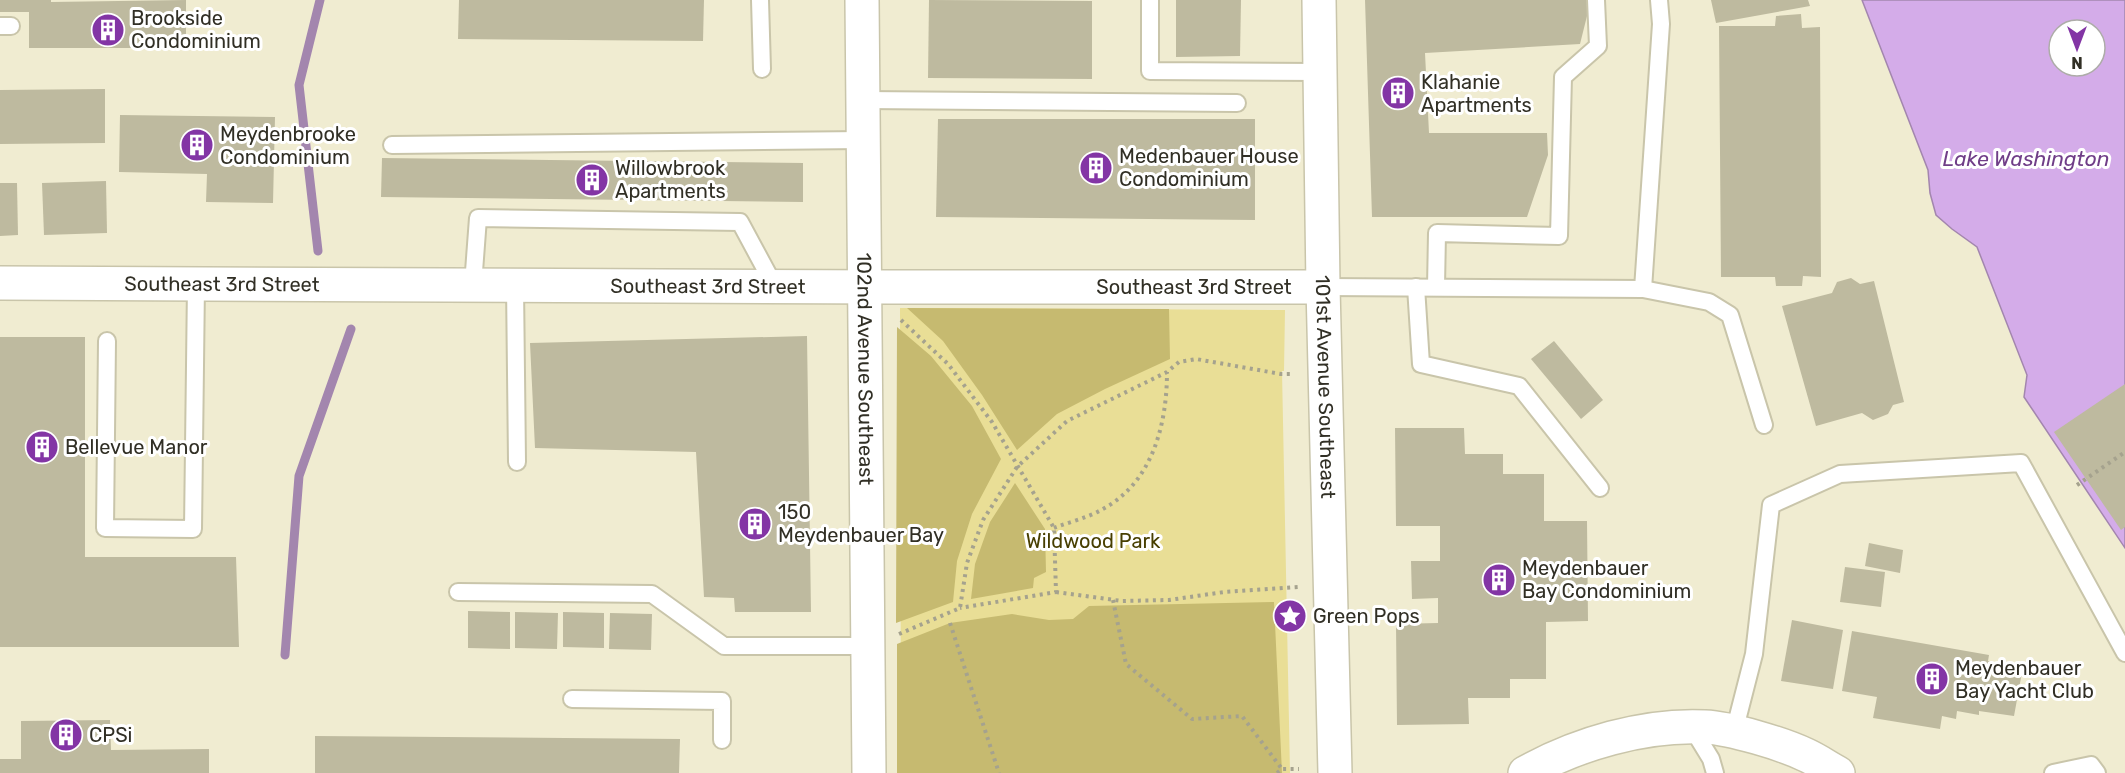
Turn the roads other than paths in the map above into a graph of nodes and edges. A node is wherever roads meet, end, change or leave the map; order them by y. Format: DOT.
graph roads {
  1 [pos="760,0"];
  2 [pos="862,0"];
  3 [pos="1150,0"];
  4 [pos="1319,0"];
  5 [pos="1596,0"];
  6 [pos="1659,0"];
  7 [pos="762,69"];
  8 [pos="1320,72"];
  9 [pos="863,100"];
  10 [pos="1237,103"];
  11 [pos="864,140"];
  12 [pos="392,145"];
  13 [pos="0,282"];
  14 [pos="196,284"];
  15 [pos="473,285"];
  16 [pos="515,285"];
  17 [pos="775,287"];
  18 [pos="865,287"];
  19 [pos="1323,287"];
  20 [pos="1416,288"];
  21 [pos="1436,288"];
  22 [pos="1643,289"];
  23 [pos="107,341"];
  24 [pos="1764,424"];
  25 [pos="517,462"];
  26 [pos="1600,488"];
  27 [pos="458,592"];
  28 [pos="879,640"];
  29 [pos="2125,653"];
  30 [pos="572,699"];
  31 [pos="1692,728"];
  32 [pos="1734,732"];
  33 [pos="722,740"];
  34 [pos="1528,772"];
  35 [pos="869,773"];
  36 [pos="1335,773"];
  37 [pos="1715,773"];
  38 [pos="1838,773"];
  39 [pos="2053,773"];
  40 [pos="2097,773"];
  1 -- 7 [label="lane"];
  2 -- 9 [label="street, 102nd Avenue Southeast"];
  3 -- 8 [label="lane"];
  4 -- 8 [label="street, 101st Avenue Southeast"];
  5 -- 21 [label="lane"];
  6 -- 22 [label="lane"];
  8 -- 19 [label="street, 101st Avenue Southeast"];
  9 -- 10 [label="lane"];
  9 -- 11 [label="street, 102nd Avenue Southeast"];
  11 -- 12 [label="lane"];
  11 -- 18 [label="street, 102nd Avenue Southeast"];
  13 -- 14 [label="street, Southeast 3rd Street"];
  14 -- 15 [label="street, Southeast 3rd Street"];
  14 -- 23 [label="lane"];
  15 -- 16 [label="street, Southeast 3rd Street"];
  15 -- 17 [label="lane"];
  16 -- 17 [label="street, Southeast 3rd Street"];
  16 -- 25 [label="lane"];
  17 -- 18 [label="street, Southeast 3rd Street"];
  18 -- 19 [label="street, Southeast 3rd Street"];
  18 -- 28 [label="street, 102nd Avenue Southeast"];
  19 -- 20 [label="lane, Southeast 3rd Street"];
  19 -- 36 [label="street, 101st Avenue Southeast"];
  20 -- 21 [label="lane, Southeast 3rd Street"];
  20 -- 26 [label="lane"];
  21 -- 22 [label="lane, Southeast 3rd Street"];
  22 -- 24 [label="lane, Southeast 3rd Street"];
  27 -- 28 [label="lane"];
  28 -- 35 [label="street, 102nd Avenue Southeast"];
  29 -- 32 [label="lane"];
  30 -- 33 [label="lane"];
  31 -- 32 [label="street"];
  31 -- 34 [label="street"];
  31 -- 37 [label="lane"];
  32 -- 38 [label="street"];
  39 -- 40 [label="lane"];
}
